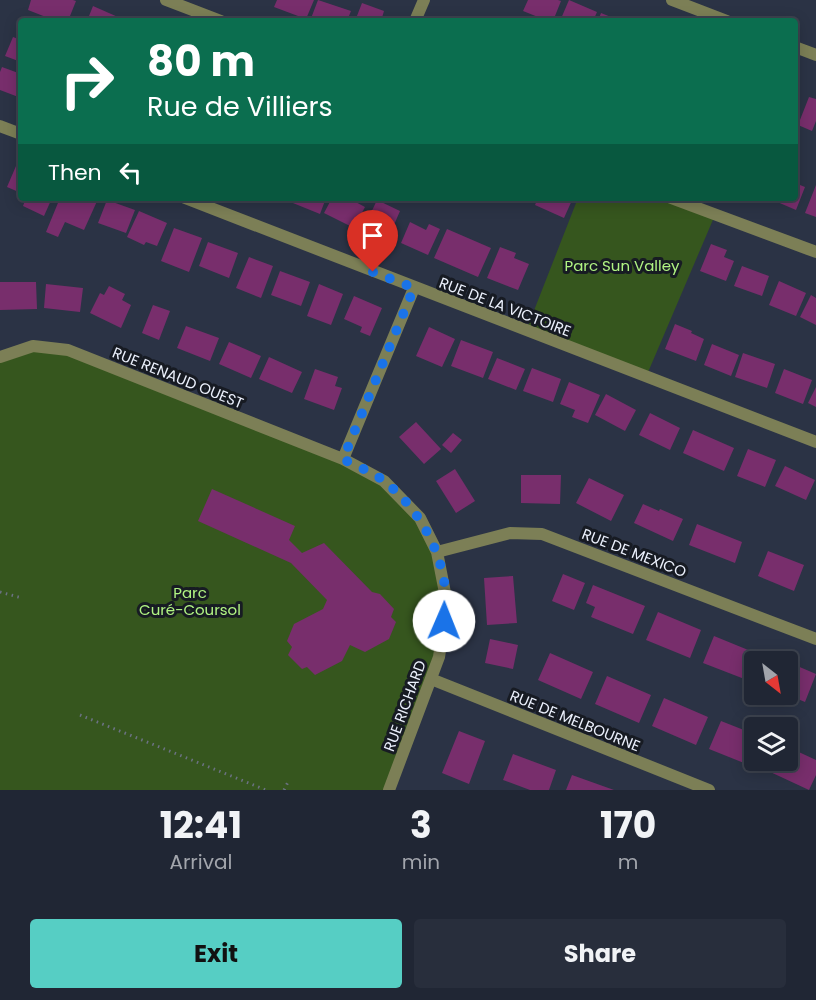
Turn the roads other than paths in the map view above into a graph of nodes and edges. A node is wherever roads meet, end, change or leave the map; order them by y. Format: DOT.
graph roads {
  1 [pos="166,0"];
  2 [pos="424,0"];
  3 [pos="672,0"];
  4 [pos="213,18"];
  5 [pos="416,18"];
  6 [pos="719,18"];
  7 [pos="798,48"];
  8 [pos="816,55"];
  9 [pos="0,126"];
  10 [pos="18,133"];
  11 [pos="193,201"];
  12 [pos="679,201"];
  13 [pos="816,252"];
  14 [pos="414,288"];
  15 [pos="0,357"];
  16 [pos="816,442"];
  17 [pos="343,459"];
  18 [pos="437,552"];
  19 [pos="816,639"];
  20 [pos="430,679"];
  21 [pos="389,790"];
  22 [pos="709,790"];
  1 -- 4 [label="street"];
  2 -- 5 [label="street"];
  3 -- 6 [label="street"];
  7 -- 8 [label="street"];
  9 -- 10 [label="street"];
  11 -- 14 [label="street, RUE DE LA VICTOIRE"];
  12 -- 13 [label="street"];
  14 -- 16 [label="street, RUE DE LA VICTOIRE"];
  14 -- 17 [label="street"];
  15 -- 17 [label="street, RUE RENAUD OUEST"];
  17 -- 18 [label="street, RUE RICHARD"];
  18 -- 19 [label="street, RUE DE MEXICO"];
  18 -- 20 [label="street, RUE RICHARD"];
  20 -- 21 [label="street, RUE RICHARD"];
  20 -- 22 [label="street, RUE DE MELBOURNE"];
}
